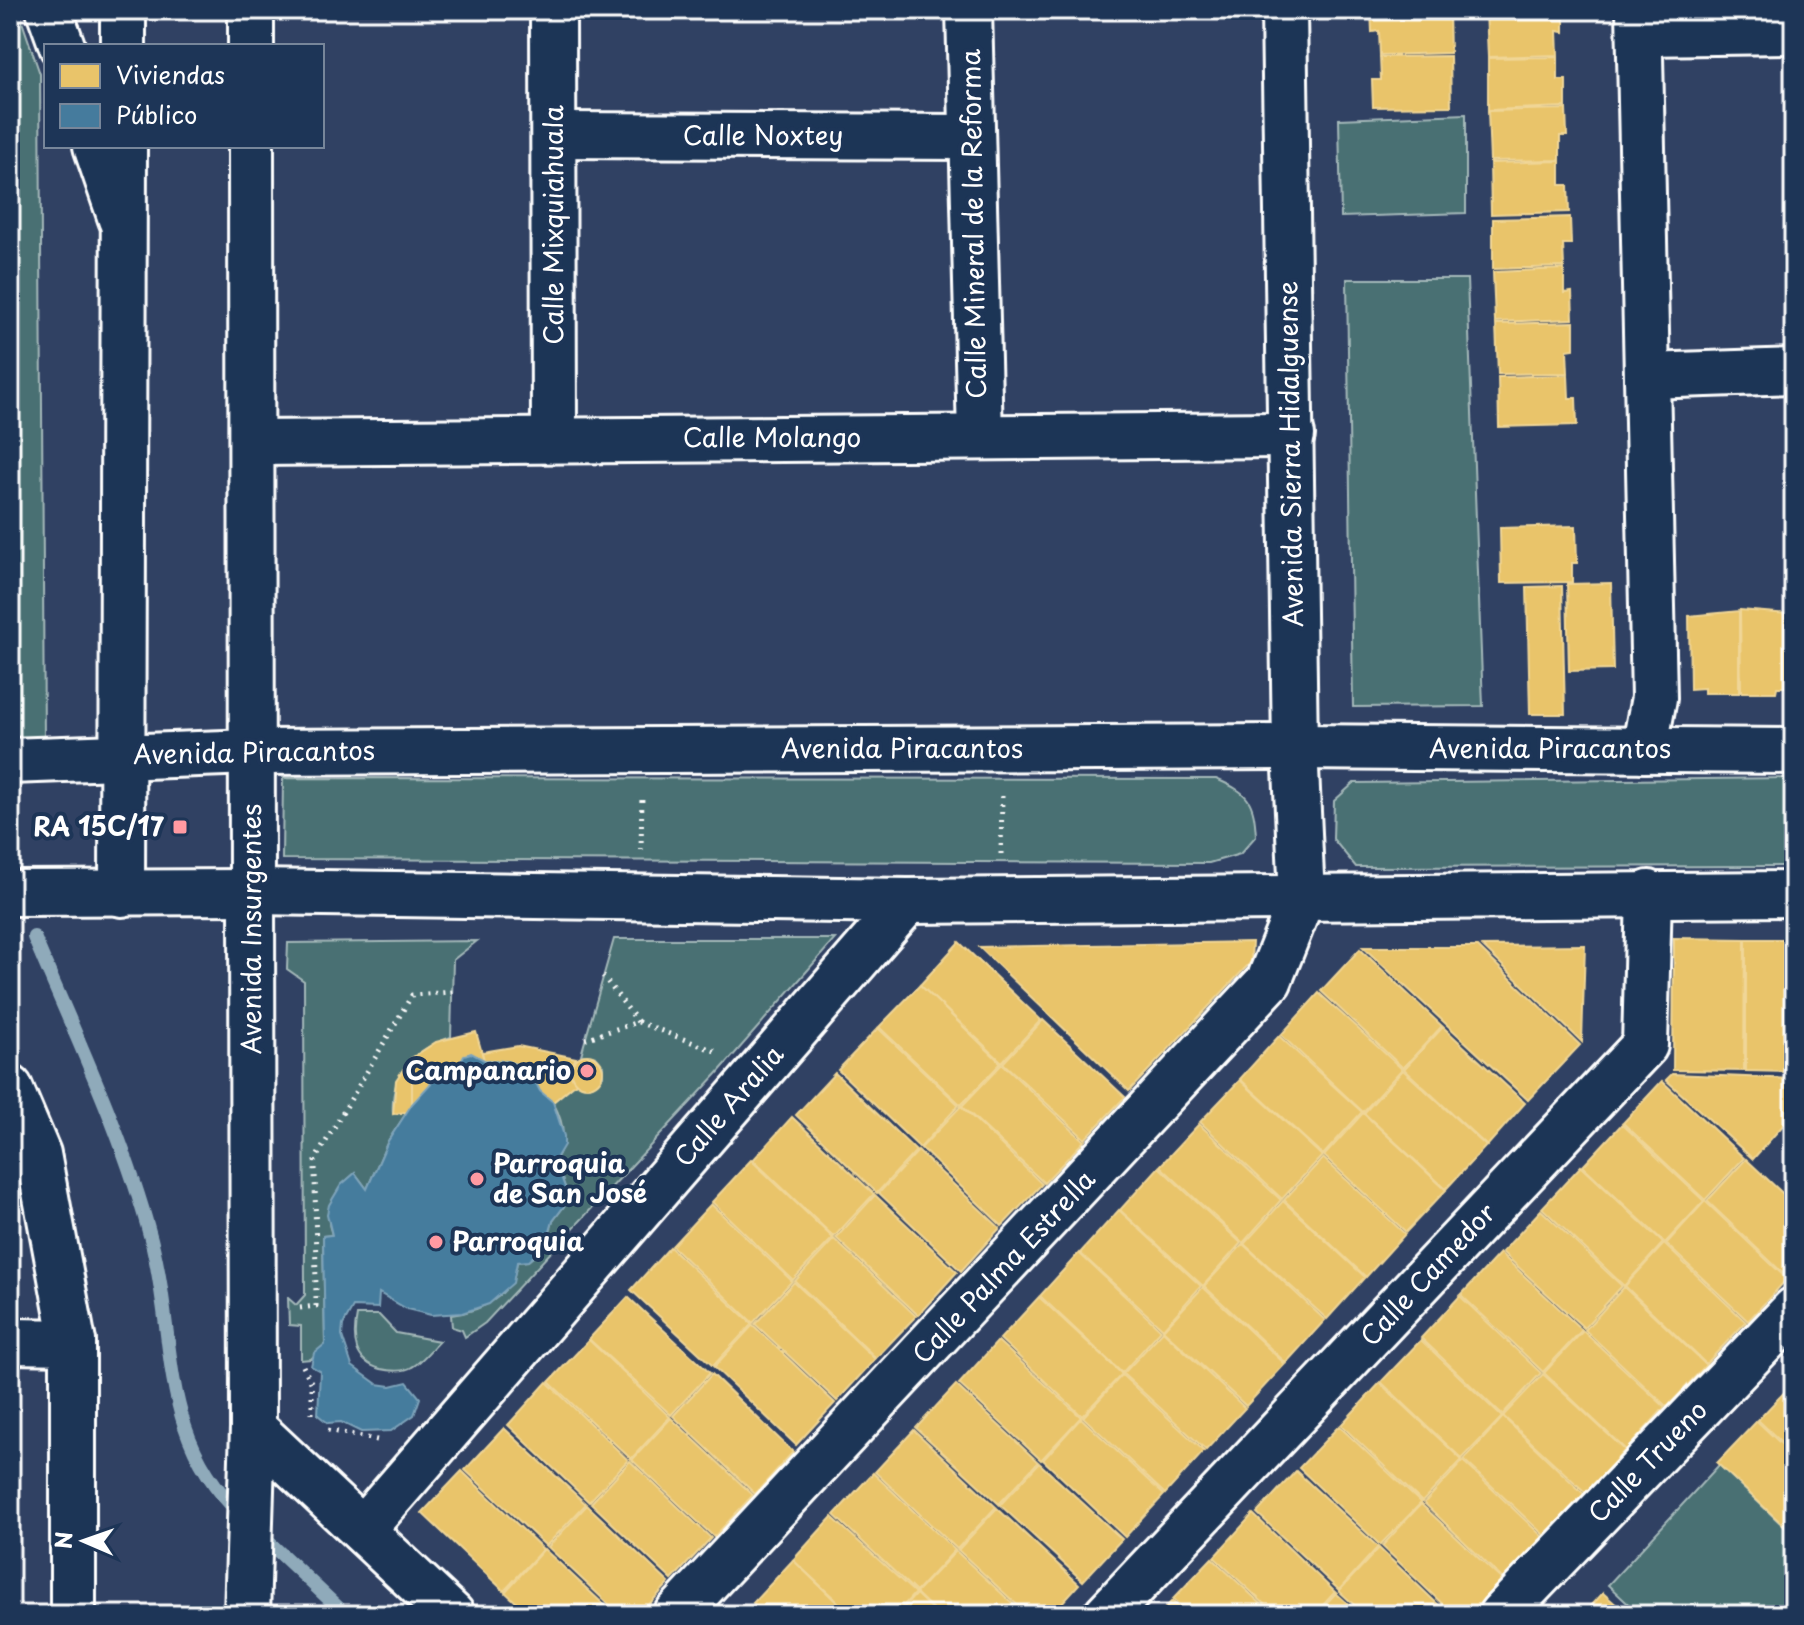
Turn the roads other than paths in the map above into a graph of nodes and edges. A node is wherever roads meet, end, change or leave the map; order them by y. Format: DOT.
graph roads {
  1 [pos="49,10"];
  2 [pos="123,10"];
  3 [pos="251,10"];
  4 [pos="553,10"];
  5 [pos="969,10"];
  6 [pos="1284,10"];
  7 [pos="1640,22"];
  8 [pos="1794,31"];
  9 [pos="61,44"];
  10 [pos="123,44"];
  11 [pos="251,44"];
  12 [pos="554,135"];
  13 [pos="972,137"];
  14 [pos="97,148"];
  15 [pos="124,148"];
  16 [pos="251,148"];
  17 [pos="124,228"];
  18 [pos="1794,371"];
  19 [pos="1647,376"];
  20 [pos="1292,435"];
  21 [pos="980,437"];
  22 [pos="554,440"];
  23 [pos="252,443"];
  24 [pos="1295,747"];
  25 [pos="1644,750"];
  26 [pos="1794,751"];
  27 [pos="252,752"];
  28 [pos="122,755"];
  29 [pos="10,761"];
  30 [pos="252,892"];
  31 [pos="10,893"];
  32 [pos="1649,893"];
  33 [pos="122,894"];
  34 [pos="1794,894"];
  35 [pos="1302,898"];
  36 [pos="908,901"];
  37 [pos="10,1088"];
  38 [pos="1794,1310"];
  39 [pos="10,1341"];
  40 [pos="73,1342"];
  41 [pos="252,1445"];
  42 [pos="362,1530"];
  43 [pos="247,1608"];
  44 [pos="73,1615"];
  45 [pos="452,1615"];
  46 [pos="676,1615"];
  47 [pos="1106,1615"];
  48 [pos="1501,1615"];
  1 -- 9 [label="street"];
  2 -- 10 [label="street"];
  3 -- 11 [label="street"];
  4 -- 12 [label="street, Calle Mixquiahuala"];
  5 -- 13 [label="street, Calle Mineral de la Reforma"];
  6 -- 20 [label="street, Avenida Sierra Hidalguense"];
  7 -- 8 [label="street"];
  7 -- 19 [label="street"];
  12 -- 13 [label="street, Calle Noxtey"];
  12 -- 22 [label="street, Calle Mixquiahuala"];
  13 -- 21 [label="street, Calle Mineral de la Reforma"];
  14 -- 17 [label="street"];
  15 -- 17 [label="street"];
  16 -- 23 [label="street, Avenida Insurgentes"];
  17 -- 28 [label="street"];
  18 -- 19 [label="street"];
  19 -- 25 [label="street"];
  20 -- 21 [label="street, Calle Molango"];
  20 -- 24 [label="street, Avenida Sierra Hidalguense"];
  21 -- 22 [label="street, Calle Molango"];
  22 -- 23 [label="street, Calle Molango"];
  23 -- 27 [label="street, Avenida Insurgentes"];
  24 -- 25 [label="street, Avenida Piracantos"];
  24 -- 27 [label="street, Avenida Piracantos"];
  24 -- 35 [label="street, Avenida Sierra Hidalguense"];
  25 -- 26 [label="street, Avenida Piracantos"];
  27 -- 28 [label="street, Avenida Piracantos"];
  27 -- 30 [label="street, Avenida Insurgentes"];
  28 -- 29 [label="street, Avenida Piracantos"];
  28 -- 33 [label="street"];
  30 -- 33 [label="street"];
  30 -- 36 [label="street"];
  30 -- 41 [label="street, Avenida Insurgentes"];
  31 -- 33 [label="street"];
  32 -- 34 [label="street"];
  32 -- 35 [label="street"];
  32 -- 47 [label="street, Calle Camedor"];
  35 -- 36 [label="street"];
  35 -- 46 [label="street, Calle Palma Estrella"];
  36 -- 42 [label="street, Calle Aralia"];
  37 -- 40 [label="street"];
  38 -- 48 [label="street, Calle Trueno"];
  39 -- 40 [label="street"];
  40 -- 44 [label="street"];
  41 -- 42 [label="street"];
  41 -- 43 [label="street, Avenida Insurgentes"];
  42 -- 45 [label="street"];
}
